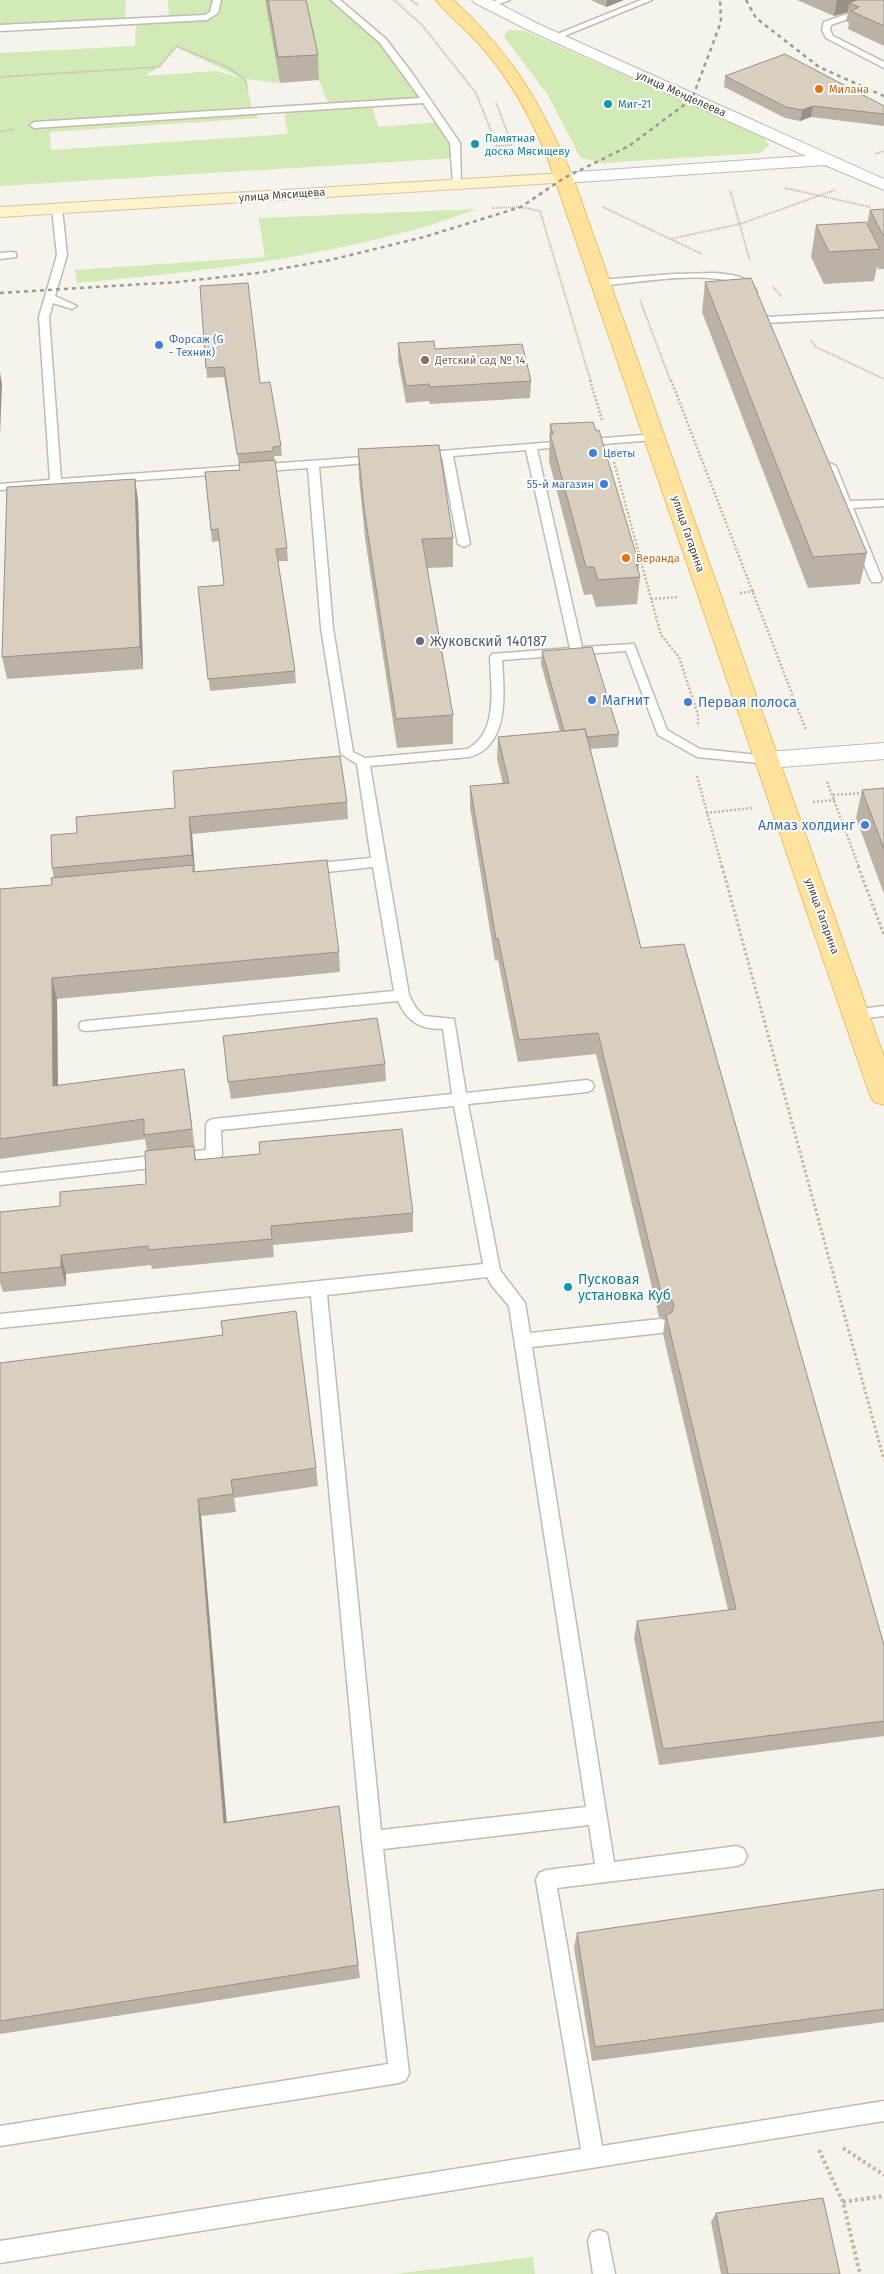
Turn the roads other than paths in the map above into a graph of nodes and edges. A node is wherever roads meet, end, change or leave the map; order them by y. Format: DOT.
graph roads {
  1 [pos="217,0"];
  2 [pos="335,0"];
  3 [pos="444,0"];
  4 [pos="506,0"];
  5 [pos="648,0"];
  6 [pos="485,3"];
  7 [pos="884,3"];
  8 [pos="0,28"];
  9 [pos="554,37"];
  10 [pos="884,65"];
  11 [pos="425,100"];
  12 [pos="34,125"];
  13 [pos="827,160"];
  14 [pos="877,166"];
  15 [pos="858,173"];
  16 [pos="564,178"];
  17 [pos="458,184"];
  18 [pos="884,185"];
  19 [pos="57,209"];
  20 [pos="0,212"];
  21 [pos="13,255"];
  22 [pos="0,256"];
  23 [pos="600,283"];
  24 [pos="50,298"];
  25 [pos="72,306"];
  26 [pos="884,314"];
  27 [pos="655,437"];
  28 [pos="531,447"];
  29 [pos="824,452"];
  30 [pos="447,453"];
  31 [pos="411,456"];
  32 [pos="392,458"];
  33 [pos="313,464"];
  34 [pos="56,483"];
  35 [pos="0,487"];
  36 [pos="884,503"];
  37 [pos="847,505"];
  38 [pos="464,544"];
  39 [pos="876,579"];
  40 [pos="577,651"];
  41 [pos="884,751"];
  42 [pos="768,760"];
  43 [pos="363,762"];
  44 [pos="378,862"];
  45 [pos="291,870"];
  46 [pos="402,995"];
  47 [pos="884,1011"];
  48 [pos="857,1014"];
  49 [pos="86,1026"];
  50 [pos="587,1086"];
  51 [pos="884,1095"];
  52 [pos="460,1099"];
  53 [pos="0,1180"];
  54 [pos="489,1270"];
  55 [pos="318,1289"];
  56 [pos="0,1321"];
  57 [pos="661,1326"];
  58 [pos="524,1341"];
  59 [pos="598,1815"];
  60 [pos="372,1841"];
  61 [pos="736,1856"];
  62 [pos="606,1873"];
  63 [pos="884,2111"];
  64 [pos="0,2136"];
  65 [pos="593,2157"];
  66 [pos="599,2241"];
  67 [pos="0,2252"];
  68 [pos="604,2274"];
  1 -- 8 [label="lane"];
  2 -- 11 [label="lane"];
  3 -- 16 [label="main road, улица Гагарина"];
  4 -- 6 [label="lane"];
  5 -- 9 [label="lane"];
  6 -- 9 [label="street, улица Менделеева"];
  7 -- 10 [label="lane"];
  9 -- 13 [label="street, улица Менделеева"];
  11 -- 12 [label="lane"];
  11 -- 17 [label="lane"];
  13 -- 15 [label="street, улица Менделеева"];
  13 -- 16 [label="street"];
  14 -- 15 [label="street"];
  15 -- 18 [label="street, улица Менделеева"];
  16 -- 17 [label="main road, улица Мясищева"];
  16 -- 23 [label="main road, улица Гагарина"];
  17 -- 19 [label="main road, улица Мясищева"];
  19 -- 20 [label="main road, улица Мясищева"];
  19 -- 24 [label="lane"];
  21 -- 22 [label="lane"];
  23 -- 26 [label="lane"];
  23 -- 27 [label="main road, улица Гагарина"];
  24 -- 25 [label="lane"];
  24 -- 34 [label="lane"];
  27 -- 28 [label="lane"];
  27 -- 42 [label="main road, улица Гагарина"];
  28 -- 30 [label="lane"];
  28 -- 40 [label="lane"];
  29 -- 37 [label="lane"];
  30 -- 31 [label="lane"];
  30 -- 38 [label="lane"];
  32 -- 33 [label="lane"];
  33 -- 34 [label="lane"];
  33 -- 43 [label="lane"];
  34 -- 35 [label="lane"];
  36 -- 37 [label="lane"];
  37 -- 39 [label="lane"];
  40 -- 42 [label="lane"];
  40 -- 43 [label="lane"];
  41 -- 42 [label="street"];
  42 -- 48 [label="main road, улица Гагарина"];
  43 -- 44 [label="lane"];
  44 -- 45 [label="lane"];
  44 -- 46 [label="lane"];
  46 -- 49 [label="lane"];
  46 -- 52 [label="lane"];
  47 -- 48 [label="lane"];
  48 -- 51 [label="main road, улица Гагарина"];
  50 -- 52 [label="lane"];
  52 -- 53 [label="lane"];
  52 -- 54 [label="lane"];
  54 -- 55 [label="lane"];
  54 -- 58 [label="lane"];
  55 -- 56 [label="lane"];
  55 -- 60 [label="lane"];
  57 -- 58 [label="lane"];
  58 -- 59 [label="lane"];
  59 -- 60 [label="lane"];
  59 -- 62 [label="lane"];
  60 -- 64 [label="lane"];
  61 -- 62 [label="lane"];
  62 -- 65 [label="lane"];
  63 -- 65 [label="lane"];
  65 -- 67 [label="lane"];
  66 -- 68 [label="lane"];
}
